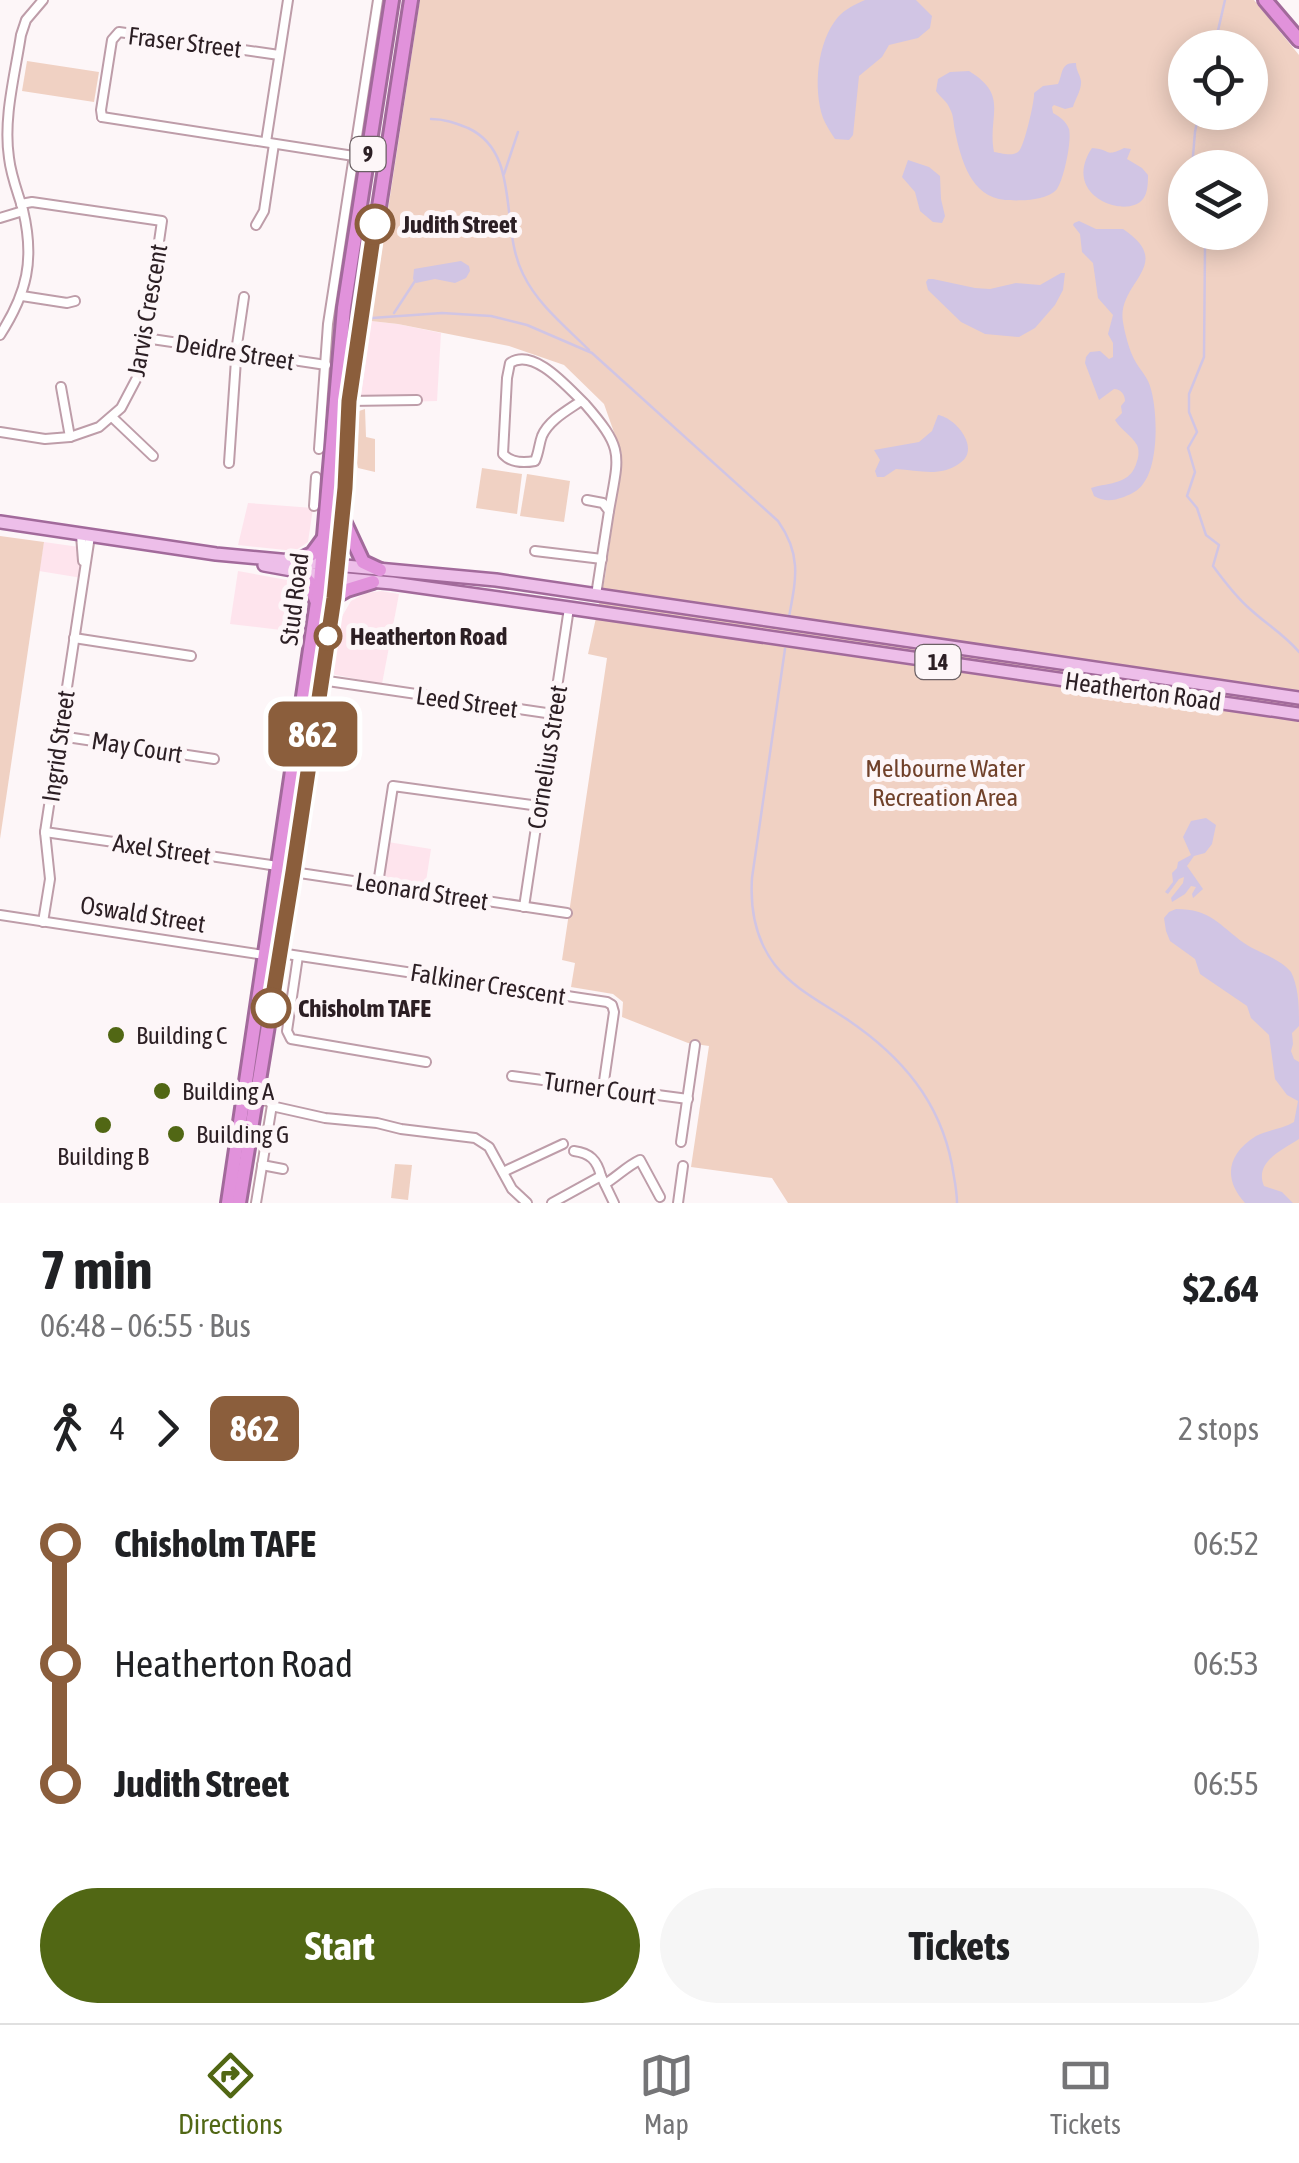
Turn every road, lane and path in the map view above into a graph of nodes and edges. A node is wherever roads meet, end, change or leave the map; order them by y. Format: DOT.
graph roads {
  1 [pos="43,0"];
  2 [pos="288,0"];
  3 [pos="378,0"];
  4 [pos="392,0"];
  5 [pos="411,0"];
  6 [pos="1264,0"];
  7 [pos="1299,40"];
  8 [pos="279,55"];
  9 [pos="270,143"];
  10 [pos="361,157"];
  11 [pos="386,160"];
  12 [pos="22,208"];
  13 [pos="0,218"];
  14 [pos="256,225"];
  15 [pos="22,296"];
  16 [pos="244,297"];
  17 [pos="76,301"];
  18 [pos="0,335"];
  19 [pos="145,338"];
  20 [pos="237,351"];
  21 [pos="326,365"];
  22 [pos="61,388"];
  23 [pos="417,400"];
  24 [pos="349,401"];
  25 [pos="582,401"];
  26 [pos="112,418"];
  27 [pos="0,432"];
  28 [pos="70,437"];
  29 [pos="319,449"];
  30 [pos="153,456"];
  31 [pos="229,463"];
  32 [pos="316,477"];
  33 [pos="321,492"];
  34 [pos="587,500"];
  35 [pos="314,506"];
  36 [pos="609,511"];
  37 [pos="342,517"];
  38 [pos="0,522"];
  39 [pos="86,536"];
  40 [pos="324,536"];
  41 [pos="535,551"];
  42 [pos="602,559"];
  43 [pos="298,567"];
  44 [pos="329,571"];
  45 [pos="376,576"];
  46 [pos="571,592"];
  47 [pos="596,595"];
  48 [pos="334,598"];
  49 [pos="316,602"];
  50 [pos="569,608"];
  51 [pos="593,612"];
  52 [pos="74,638"];
  53 [pos="191,656"];
  54 [pos="320,680"];
  55 [pos="1299,698"];
  56 [pos="553,714"];
  57 [pos="1299,714"];
  58 [pos="60,736"];
  59 [pos="214,759"];
  60 [pos="539,806"];
  61 [pos="45,832"];
  62 [pos="278,866"];
  63 [pos="293,872"];
  64 [pos="378,884"];
  65 [pos="524,906"];
  66 [pos="568,913"];
  67 [pos="0,915"];
  68 [pos="43,922"];
  69 [pos="280,953"];
  70 [pos="264,955"];
  71 [pos="298,956"];
  72 [pos="695,1045"];
  73 [pos="426,1062"];
  74 [pos="512,1076"];
  75 [pos="603,1088"];
  76 [pos="256,1099"];
  77 [pos="688,1100"];
  78 [pos="272,1105"];
  79 [pos="681,1142"];
  80 [pos="563,1144"];
  81 [pos="574,1150"];
  82 [pos="262,1165"];
  83 [pos="684,1166"];
  84 [pos="284,1169"];
  85 [pos="502,1172"];
  86 [pos="603,1180"];
  87 [pos="660,1197"];
  88 [pos="228,1203"];
  89 [pos="239,1203"];
  90 [pos="256,1203"];
  91 [pos="526,1203"];
  92 [pos="552,1203"];
  93 [pos="614,1203"];
  94 [pos="678,1203"];
  1 -- 12 [label="street"];
  2 -- 8 [label="street"];
  3 -- 10 [label="street, Stud Road"];
  4 -- 10 [label="highway, Stud Road / 9"];
  5 -- 11 [label="highway, Stud Road / 9"];
  6 -- 7 [label="highway"];
  8 -- 9 [label="street"];
  8 -- 9 [label="street, Fraser Street"];
  9 -- 10 [label="street"];
  9 -- 14 [label="street"];
  10 -- 11 [label="street"];
  10 -- 21 [label="street, Stud Road"];
  10 -- 33 [label="highway, Stud Road / 9"];
  11 -- 24 [label="highway, Stud Road / 9"];
  12 -- 13 [label="street"];
  12 -- 15 [label="street"];
  12 -- 19 [label="street, Jarvis Crescent"];
  15 -- 17 [label="street"];
  15 -- 18 [label="street"];
  16 -- 20 [label="street"];
  19 -- 20 [label="street, Deidre Street"];
  19 -- 26 [label="street, Jarvis Crescent"];
  20 -- 21 [label="street, Deidre Street"];
  20 -- 31 [label="street"];
  21 -- 29 [label="street, Stud Road"];
  22 -- 28 [label="street"];
  23 -- 24 [label="street"];
  24 -- 37 [label="highway, Stud Road / 9"];
  25 -- 25 [label="street"];
  25 -- 36 [label="street"];
  26 -- 28 [label="street"];
  26 -- 30 [label="street"];
  27 -- 28 [label="street"];
  32 -- 33 [label="street"];
  33 -- 35 [label="street"];
  33 -- 40 [label="highway, Stud Road / 9"];
  34 -- 36 [label="street"];
  36 -- 42 [label="street"];
  37 -- 44 [label="highway, Stud Road / 9"];
  37 -- 45 [label="highway"];
  38 -- 39 [label="main road, Heatherton Road / 14"];
  39 -- 43 [label="main road, Heatherton Road / 14"];
  39 -- 52 [label="street, Ingrid Street"];
  40 -- 43 [label="highway"];
  40 -- 44 [label="highway, Stud Road / 9"];
  41 -- 42 [label="street"];
  42 -- 47 [label="street"];
  43 -- 44 [label="main road, Heatherton Road / 14"];
  43 -- 49 [label="highway"];
  44 -- 45 [label="main road, Heatherton Road / 14"];
  44 -- 48 [label="highway, Stud Road / 9"];
  44 -- 49 [label="highway, Stud Road / 9"];
  45 -- 46 [label="main road, Heatherton Road / 14"];
  45 -- 48 [label="highway"];
  45 -- 50 [label="main road, Heatherton Road / 14"];
  46 -- 47 [label="main road, Heatherton Road / 14"];
  46 -- 50 [label="main road"];
  47 -- 51 [label="main road"];
  47 -- 55 [label="main road, Heatherton Road / 14"];
  48 -- 54 [label="highway, Stud Road / 9"];
  49 -- 62 [label="highway, Stud Road / 9"];
  50 -- 51 [label="main road, Heatherton Road / 14"];
  50 -- 56 [label="street, Cornelius Street"];
  51 -- 57 [label="main road, Heatherton Road / 14"];
  52 -- 53 [label="street"];
  52 -- 58 [label="street, Ingrid Street"];
  54 -- 56 [label="street, Leed Street"];
  54 -- 63 [label="highway, Stud Road / 9"];
  56 -- 60 [label="street, Cornelius Street"];
  58 -- 59 [label="street, May Court"];
  58 -- 61 [label="street, Ingrid Street"];
  60 -- 64 [label="street"];
  60 -- 65 [label="street, Cornelius Street"];
  61 -- 62 [label="street, Axel Street"];
  61 -- 68 [label="street, Ingrid Street"];
  62 -- 63 [label="street, Leonard Street"];
  62 -- 70 [label="highway, Stud Road / 9"];
  63 -- 64 [label="street, Leonard Street"];
  63 -- 69 [label="highway, Stud Road / 9"];
  64 -- 65 [label="street, Leonard Street"];
  65 -- 66 [label="street, Leonard Street"];
  67 -- 68 [label="street, Oswald Street"];
  68 -- 70 [label="street, Oswald Street"];
  69 -- 70 [label="highway, Oswald Street"];
  69 -- 71 [label="street, Falkiner Crescent"];
  69 -- 76 [label="highway, Stud Road / 9"];
  70 -- 88 [label="highway, Stud Road / 9"];
  71 -- 73 [label="street"];
  71 -- 75 [label="street, Falkiner Crescent"];
  72 -- 77 [label="street"];
  74 -- 75 [label="street, Turner Court"];
  75 -- 77 [label="street, Turner Court"];
  76 -- 78 [label="street"];
  76 -- 89 [label="highway, Stud Road / 9"];
  77 -- 79 [label="street"];
  78 -- 82 [label="street"];
  78 -- 85 [label="street"];
  80 -- 85 [label="street"];
  81 -- 86 [label="street"];
  82 -- 84 [label="street"];
  82 -- 90 [label="street"];
  83 -- 94 [label="street"];
  85 -- 91 [label="street"];
  86 -- 87 [label="street"];
  86 -- 92 [label="street"];
  86 -- 93 [label="street"];
}
